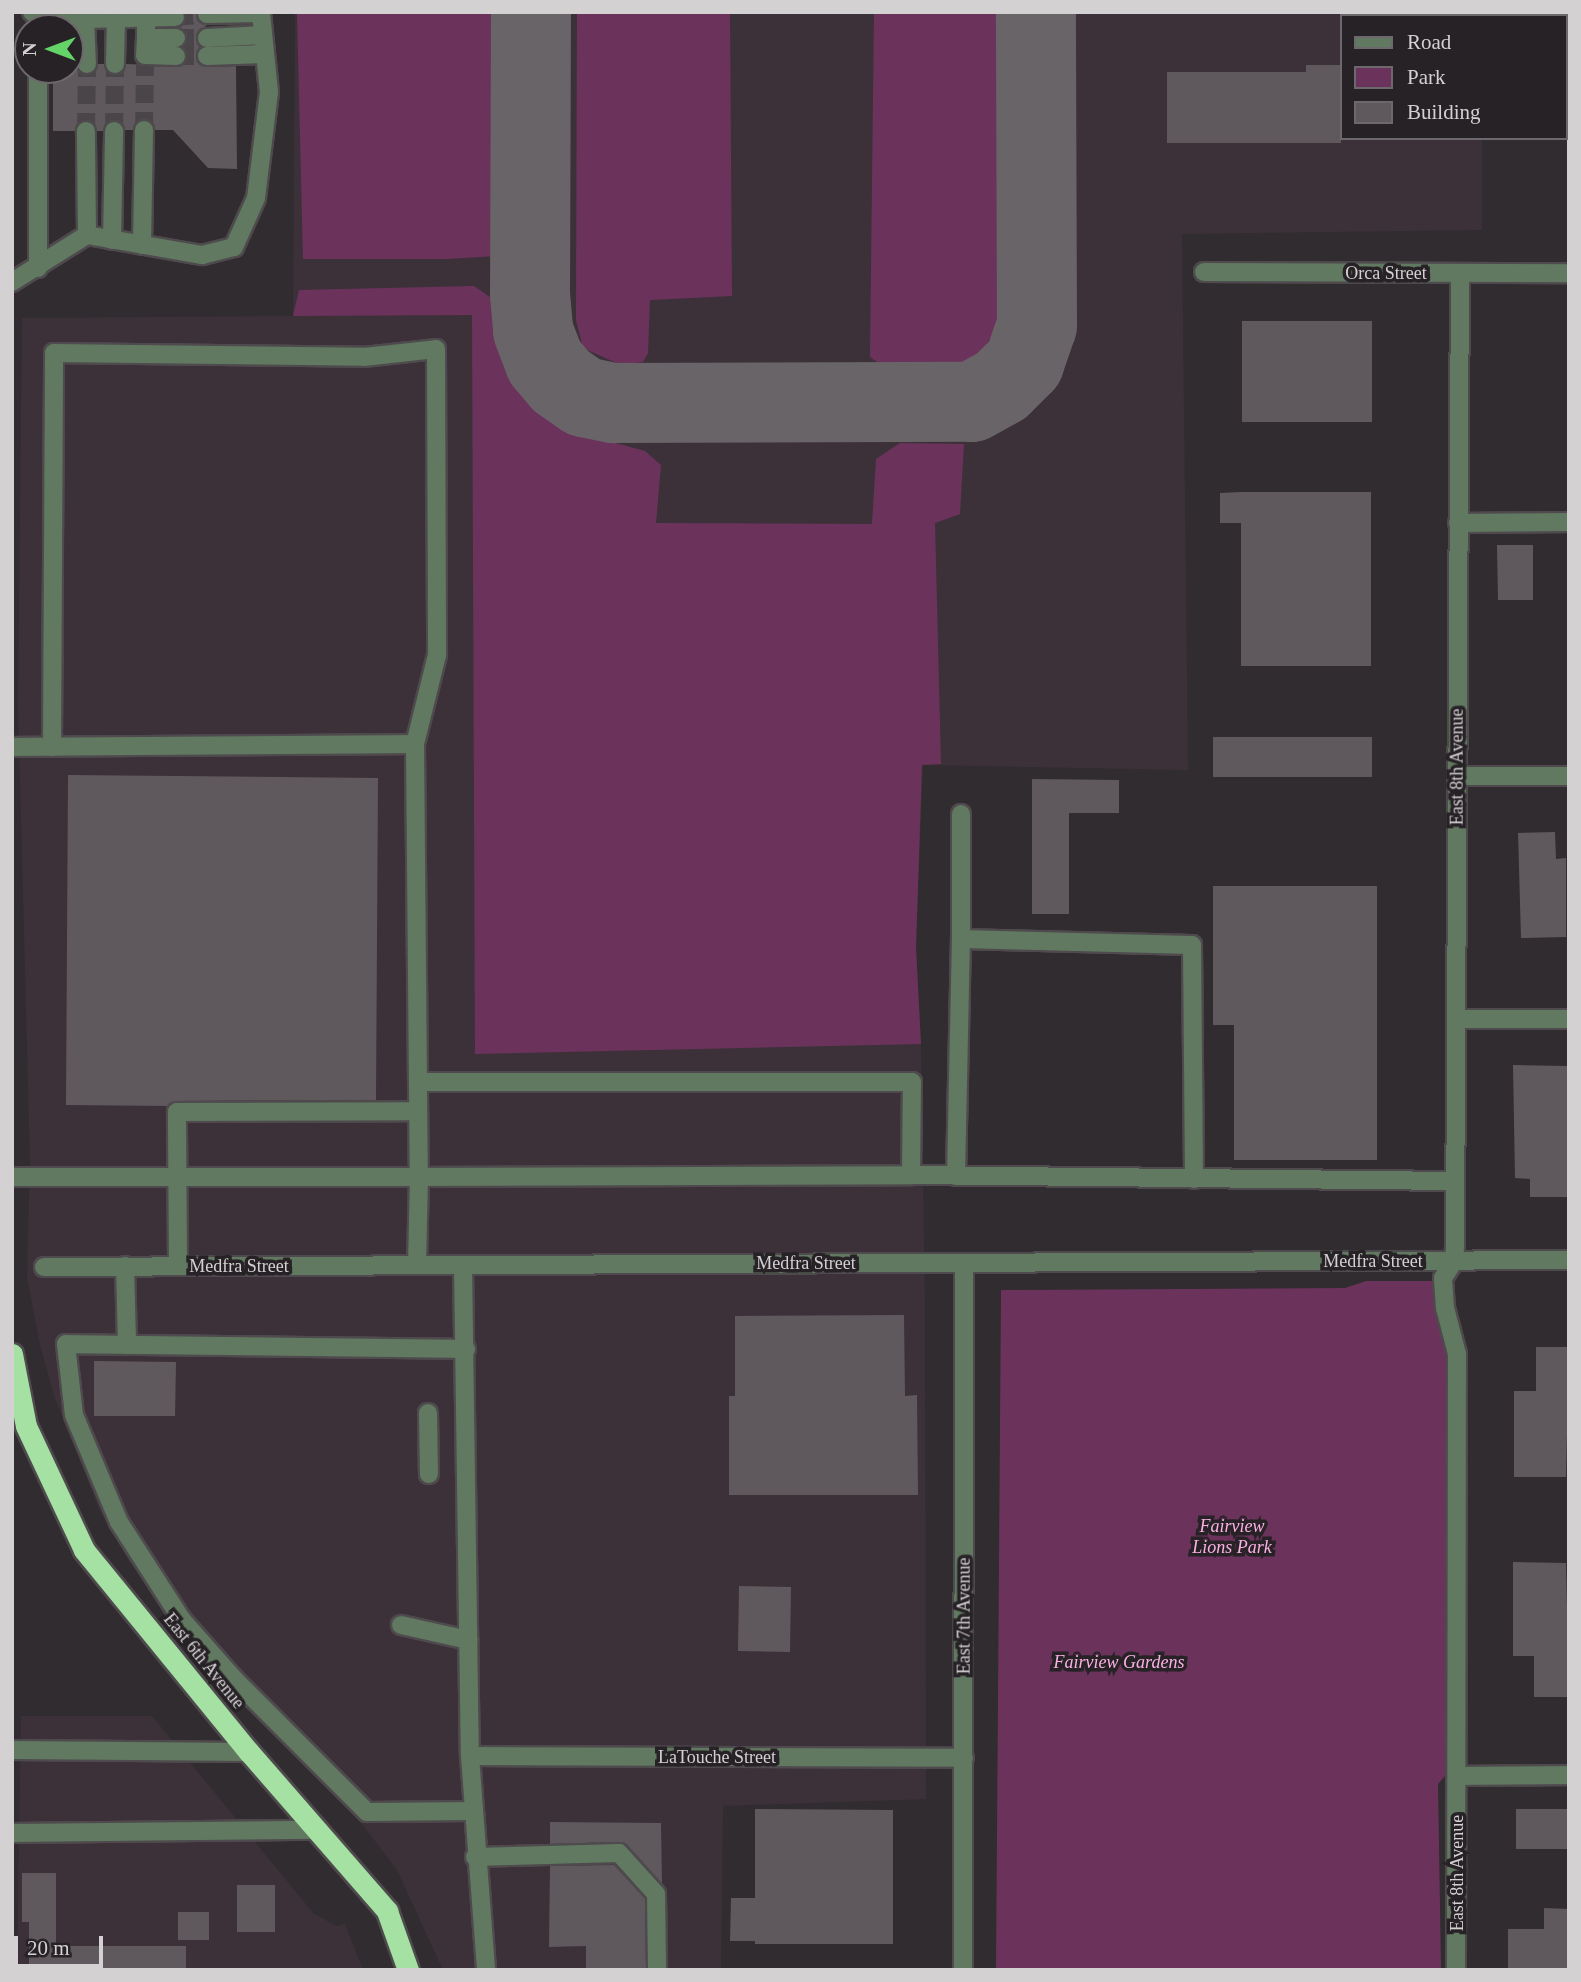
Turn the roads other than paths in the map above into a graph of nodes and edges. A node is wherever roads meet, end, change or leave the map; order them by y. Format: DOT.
graph roads {
  1 [pos="260,13"];
  2 [pos="206,14"];
  3 [pos="146,15"];
  4 [pos="175,16"];
  5 [pos="85,19"];
  6 [pos="116,19"];
  7 [pos="263,35"];
  8 [pos="176,47"];
  9 [pos="265,54"];
  10 [pos="87,64"];
  11 [pos="115,64"];
  12 [pos="38,84"];
  13 [pos="144,130"];
  14 [pos="86,131"];
  15 [pos="114,131"];
  16 [pos="86,235"];
  17 [pos="112,240"];
  18 [pos="142,245"];
  19 [pos="38,268"];
  20 [pos="1204,272"];
  21 [pos="1569,273"];
  22 [pos="1460,274"];
  23 [pos="12,282"];
  24 [pos="1569,522"];
  25 [pos="1458,523"];
  26 [pos="415,744"];
  27 [pos="12,747"];
  28 [pos="52,747"];
  29 [pos="1457,776"];
  30 [pos="1569,776"];
  31 [pos="961,814"];
  32 [pos="961,939"];
  33 [pos="1456,1018"];
  34 [pos="1569,1019"];
  35 [pos="418,1082"];
  36 [pos="418,1111"];
  37 [pos="911,1175"];
  38 [pos="956,1176"];
  39 [pos="12,1177"];
  40 [pos="176,1177"];
  41 [pos="419,1177"];
  42 [pos="1194,1179"];
  43 [pos="1455,1181"];
  44 [pos="1569,1260"];
  45 [pos="1454,1261"];
  46 [pos="964,1263"];
  47 [pos="417,1265"];
  48 [pos="463,1265"];
  49 [pos="125,1266"];
  50 [pos="178,1266"];
  51 [pos="44,1267"];
  52 [pos="127,1345"];
  53 [pos="466,1349"];
  54 [pos="12,1354"];
  55 [pos="428,1413"];
  56 [pos="429,1474"];
  57 [pos="401,1625"];
  58 [pos="468,1640"];
  59 [pos="12,1750"];
  60 [pos="249,1752"];
  61 [pos="470,1756"];
  62 [pos="964,1758"];
  63 [pos="1569,1775"];
  64 [pos="1457,1776"];
  65 [pos="472,1811"];
  66 [pos="317,1830"];
  67 [pos="12,1833"];
  68 [pos="475,1857"];
  69 [pos="408,1970"];
  70 [pos="486,1970"];
  71 [pos="657,1970"];
  72 [pos="964,1970"];
  73 [pos="1456,1970"];
  1 -- 2 [label="street"];
  1 -- 7 [label="street"];
  3 -- 4 [label="street"];
  3 -- 6 [label="street"];
  3 -- 8 [label="street"];
  5 -- 6 [label="street"];
  5 -- 10 [label="street"];
  6 -- 11 [label="street"];
  7 -- 9 [label="street"];
  7 -- 9 [label="street"];
  9 -- 18 [label="street"];
  12 -- 19 [label="street"];
  13 -- 18 [label="street"];
  14 -- 16 [label="street"];
  15 -- 17 [label="street"];
  16 -- 17 [label="street"];
  16 -- 19 [label="street"];
  17 -- 18 [label="street"];
  19 -- 23 [label="street"];
  20 -- 22 [label="street, Orca Street"];
  21 -- 22 [label="street, Orca Street"];
  22 -- 25 [label="street, East 8th Avenue"];
  24 -- 25 [label="street"];
  25 -- 29 [label="street, East 8th Avenue"];
  26 -- 28 [label="street"];
  26 -- 28 [label="street"];
  26 -- 35 [label="street"];
  27 -- 28 [label="street"];
  29 -- 30 [label="street"];
  29 -- 33 [label="street, East 8th Avenue"];
  31 -- 32 [label="street"];
  32 -- 38 [label="street"];
  32 -- 42 [label="street"];
  33 -- 34 [label="street"];
  33 -- 43 [label="street, East 8th Avenue"];
  35 -- 36 [label="street"];
  35 -- 37 [label="street"];
  36 -- 40 [label="street"];
  36 -- 41 [label="street"];
  37 -- 38 [label="street"];
  37 -- 41 [label="street"];
  38 -- 42 [label="street"];
  39 -- 40 [label="street"];
  40 -- 41 [label="street"];
  40 -- 50 [label="street"];
  41 -- 47 [label="street"];
  42 -- 43 [label="street"];
  43 -- 45 [label="street, East 8th Avenue"];
  44 -- 45 [label="street, Medfra Street"];
  45 -- 46 [label="street, Medfra Street"];
  45 -- 64 [label="street, East 8th Avenue"];
  46 -- 48 [label="street, Medfra Street"];
  46 -- 62 [label="street, East 7th Avenue"];
  47 -- 48 [label="street, Medfra Street"];
  47 -- 50 [label="street, Medfra Street"];
  48 -- 53 [label="street"];
  49 -- 50 [label="street, Medfra Street"];
  49 -- 51 [label="street, Medfra Street"];
  49 -- 52 [label="street"];
  52 -- 53 [label="street"];
  52 -- 65 [label="street"];
  53 -- 58 [label="street"];
  54 -- 60 [label="highway, East 6th Avenue"];
  55 -- 56 [label="street"];
  57 -- 58 [label="street"];
  58 -- 61 [label="street"];
  59 -- 60 [label="street"];
  60 -- 66 [label="highway, East 6th Avenue"];
  61 -- 62 [label="street, LaTouche Street"];
  61 -- 65 [label="street"];
  62 -- 72 [label="street, East 7th Avenue"];
  63 -- 64 [label="street"];
  64 -- 73 [label="street, East 8th Avenue"];
  65 -- 68 [label="street"];
  66 -- 67 [label="street"];
  66 -- 69 [label="highway, East 6th Avenue"];
  68 -- 70 [label="street"];
  68 -- 71 [label="street"];
}
